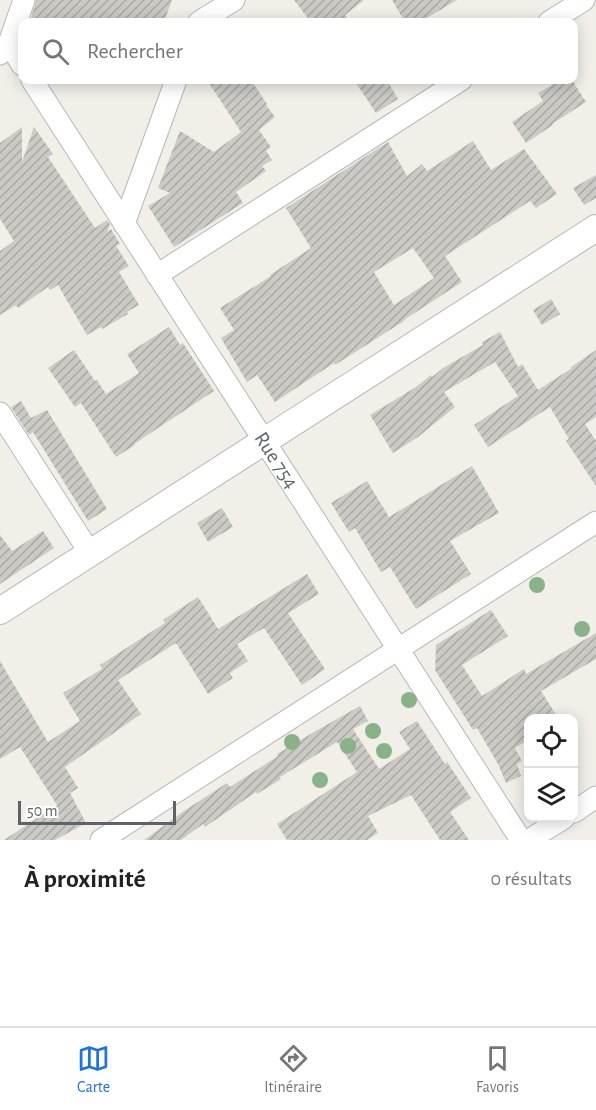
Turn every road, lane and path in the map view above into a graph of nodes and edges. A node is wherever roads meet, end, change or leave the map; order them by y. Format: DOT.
graph roads {
  1 [pos="24,0"];
  2 [pos="204,0"];
  3 [pos="234,0"];
  4 [pos="584,0"];
  5 [pos="199,18"];
  6 [pos="205,18"];
  7 [pos="555,18"];
  8 [pos="4,49"];
  9 [pos="18,61"];
  10 [pos="35,84"];
  11 [pos="175,84"];
  12 [pos="455,84"];
  13 [pos="124,224"];
  14 [pos="596,228"];
  15 [pos="158,275"];
  16 [pos="0,413"];
  17 [pos="264,441"];
  18 [pos="596,522"];
  19 [pos="90,553"];
  20 [pos="0,611"];
  21 [pos="398,649"];
  22 [pos="596,797"];
  23 [pos="578,809"];
  24 [pos="558,822"];
  25 [pos="101,840"];
  26 [pos="521,840"];
  27 [pos="530,840"];
  1 -- 8 [label="street"];
  2 -- 5 [label="street"];
  3 -- 6 [label="street"];
  4 -- 7 [label="street"];
  8 -- 9 [label="street"];
  10 -- 13 [label="street, Rue 754"];
  11 -- 13 [label="street"];
  12 -- 15 [label="street"];
  13 -- 15 [label="street, Rue 754"];
  14 -- 17 [label="street"];
  15 -- 17 [label="street, Rue 754"];
  16 -- 19 [label="street"];
  17 -- 19 [label="street"];
  17 -- 21 [label="street, Rue 754"];
  18 -- 21 [label="street"];
  19 -- 20 [label="street"];
  21 -- 25 [label="street"];
  21 -- 26 [label="street, Rue 754"];
  22 -- 23 [label="street"];
  24 -- 27 [label="street"];
}
